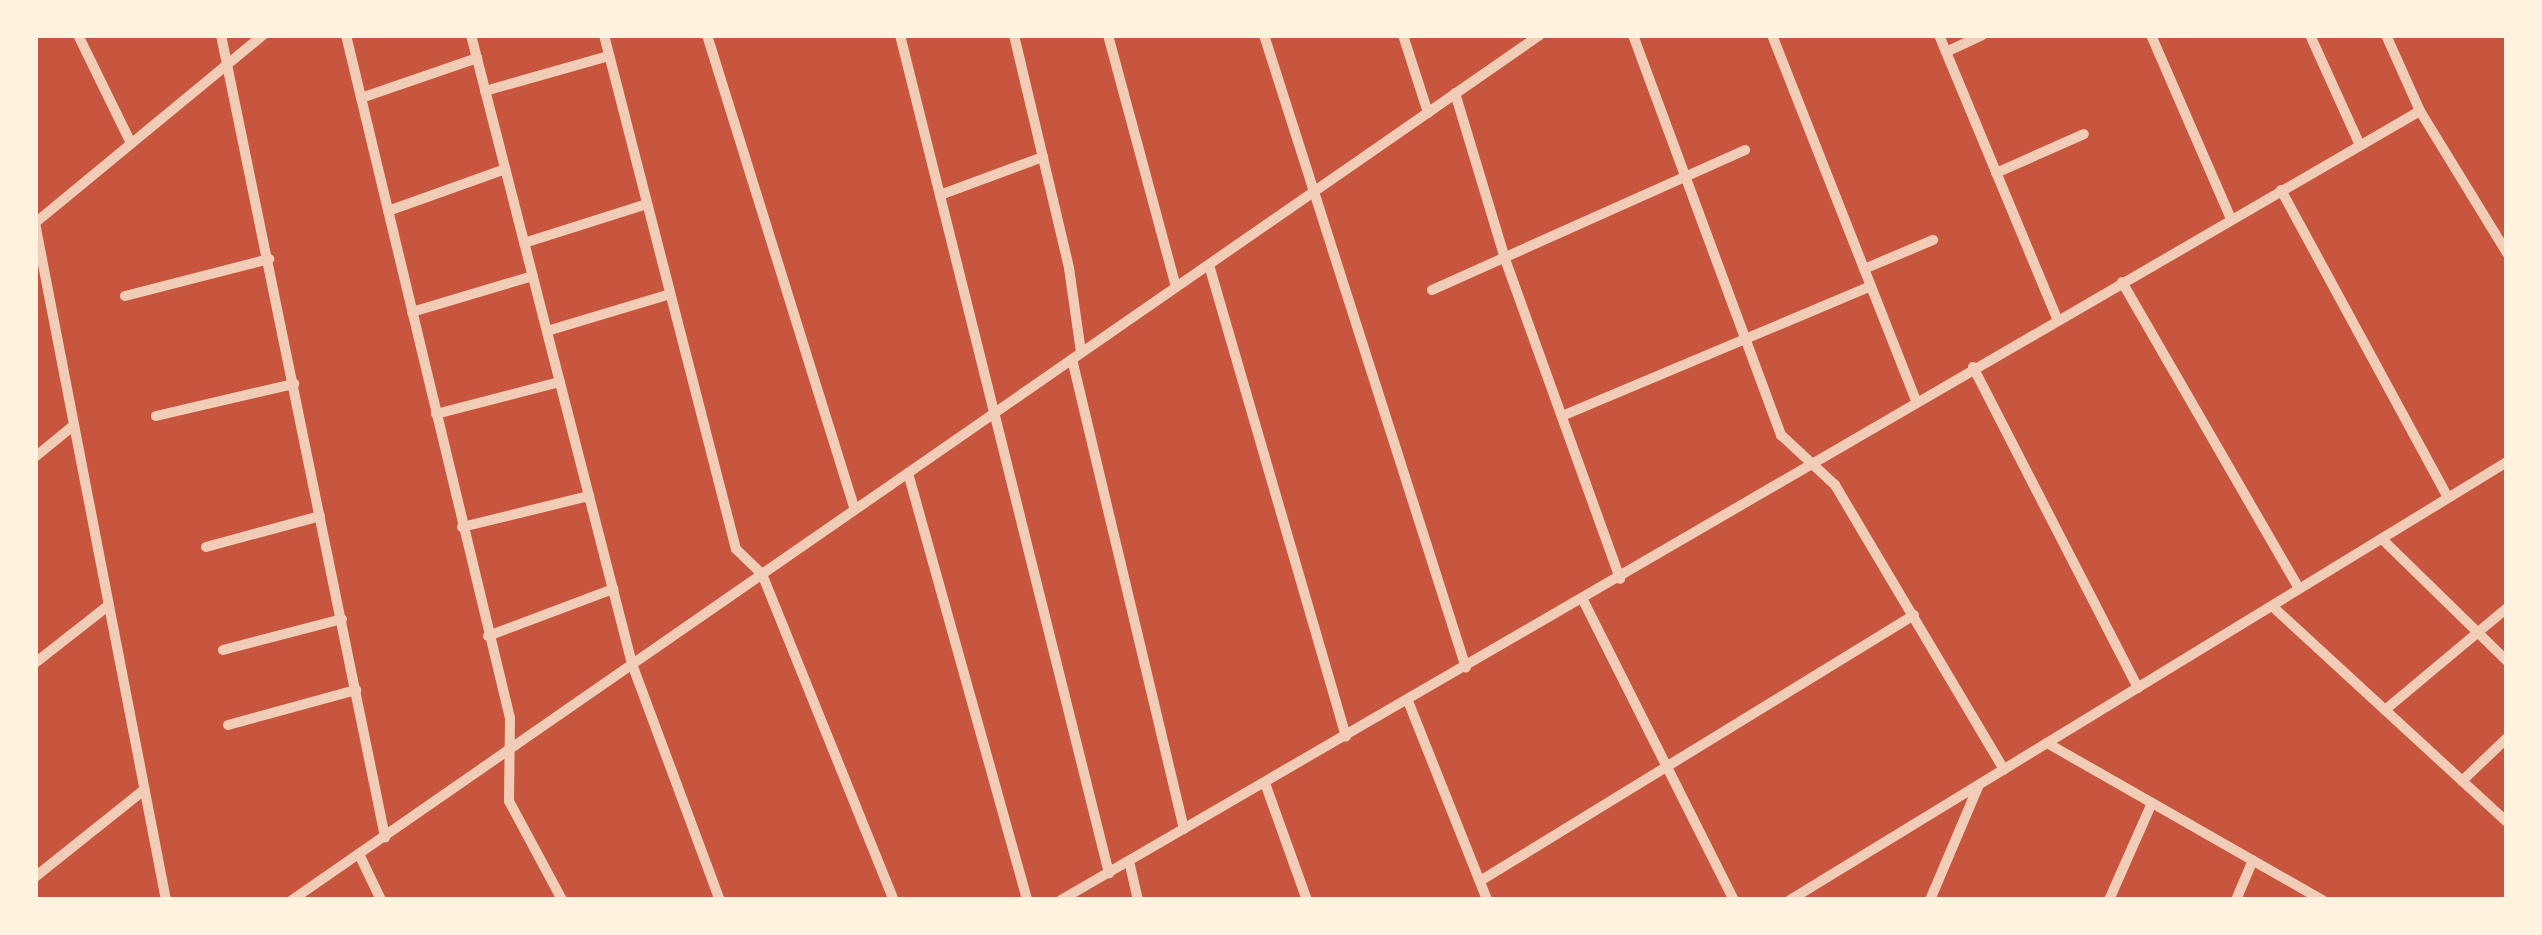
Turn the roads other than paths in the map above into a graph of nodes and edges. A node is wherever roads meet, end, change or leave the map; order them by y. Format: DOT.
graph roads {
  1 [pos="78,35"];
  2 [pos="221,35"];
  3 [pos="264,35"];
  4 [pos="346,35"];
  5 [pos="471,35"];
  6 [pos="604,35"];
  7 [pos="707,35"];
  8 [pos="900,35"];
  9 [pos="1014,35"];
  10 [pos="1108,35"];
  11 [pos="1264,35"];
  12 [pos="1403,35"];
  13 [pos="1540,35"];
  14 [pos="1633,35"];
  15 [pos="1772,35"];
  16 [pos="1939,35"];
  17 [pos="1982,35"];
  18 [pos="2151,35"];
  19 [pos="2310,35"];
  20 [pos="2386,35"];
  21 [pos="1946,52"];
  22 [pos="609,56"];
  23 [pos="477,58"];
  24 [pos="230,66"];
  25 [pos="485,91"];
  26 [pos="1456,94"];
  27 [pos="361,98"];
  28 [pos="2420,111"];
  29 [pos="1428,113"];
  30 [pos="2084,134"];
  31 [pos="131,142"];
  32 [pos="2360,145"];
  33 [pos="1745,150"];
  34 [pos="1042,157"];
  35 [pos="505,169"];
  36 [pos="1996,172"];
  37 [pos="1686,178"];
  38 [pos="2281,190"];
  39 [pos="940,195"];
  40 [pos="1313,195"];
  41 [pos="648,204"];
  42 [pos="388,211"];
  43 [pos="2231,219"];
  44 [pos="35,223"];
  45 [pos="1934,240"];
  46 [pos="524,243"];
  47 [pos="2507,253"];
  48 [pos="269,259"];
  49 [pos="1505,259"];
  50 [pos="1209,265"];
  51 [pos="1864,269"];
  52 [pos="533,276"];
  53 [pos="2122,282"];
  54 [pos="1871,286"];
  55 [pos="1176,288"];
  56 [pos="1432,290"];
  57 [pos="670,294"];
  58 [pos="125,296"];
  59 [pos="412,312"];
  60 [pos="2057,318"];
  61 [pos="547,331"];
  62 [pos="1745,339"];
  63 [pos="1076,356"];
  64 [pos="1973,366"];
  65 [pos="560,382"];
  66 [pos="294,384"];
  67 [pos="1916,400"];
  68 [pos="994,412"];
  69 [pos="436,414"];
  70 [pos="156,416"];
  71 [pos="1562,416"];
  72 [pos="74,425"];
  73 [pos="35,457"];
  74 [pos="1807,462"];
  75 [pos="2507,462"];
  76 [pos="908,473"];
  77 [pos="589,496"];
  78 [pos="2448,498"];
  79 [pos="855,509"];
  80 [pos="320,516"];
  81 [pos="462,527"];
  82 [pos="2382,539"];
  83 [pos="206,547"];
  84 [pos="762,574"];
  85 [pos="1620,578"];
  86 [pos="614,589"];
  87 [pos="2299,589"];
  88 [pos="1583,600"];
  89 [pos="109,605"];
  90 [pos="2272,606"];
  91 [pos="2507,608"];
  92 [pos="1914,616"];
  93 [pos="342,619"];
  94 [pos="2478,632"];
  95 [pos="488,636"];
  96 [pos="223,650"];
  97 [pos="2507,660"];
  98 [pos="35,662"];
  99 [pos="632,664"];
  100 [pos="1466,668"];
  101 [pos="2138,688"];
  102 [pos="356,690"];
  103 [pos="1408,701"];
  104 [pos="2385,710"];
  105 [pos="228,726"];
  106 [pos="1346,736"];
  107 [pos="2507,738"];
  108 [pos="2047,743"];
  109 [pos="512,748"];
  110 [pos="1668,764"];
  111 [pos="2004,770"];
  112 [pos="2462,781"];
  113 [pos="1265,783"];
  114 [pos="1978,786"];
  115 [pos="144,790"];
  116 [pos="2152,803"];
  117 [pos="2507,822"];
  118 [pos="1184,829"];
  119 [pos="385,837"];
  120 [pos="359,854"];
  121 [pos="2253,860"];
  122 [pos="1129,861"];
  123 [pos="1109,873"];
  124 [pos="35,877"];
  125 [pos="1480,882"];
  126 [pos="166,900"];
  127 [pos="292,900"];
  128 [pos="380,900"];
  129 [pos="562,900"];
  130 [pos="720,900"];
  131 [pos="894,900"];
  132 [pos="1027,900"];
  133 [pos="1061,900"];
  134 [pos="1138,900"];
  135 [pos="1307,900"];
  136 [pos="1487,900"];
  137 [pos="1734,900"];
  138 [pos="1790,900"];
  139 [pos="1930,900"];
  140 [pos="2109,900"];
  141 [pos="2236,900"];
  142 [pos="2322,900"];
  1 -- 31 [label="street"];
  2 -- 24 [label="street"];
  3 -- 24 [label="street"];
  4 -- 27 [label="street"];
  5 -- 23 [label="street"];
  6 -- 22 [label="street"];
  7 -- 79 [label="street"];
  8 -- 39 [label="street"];
  9 -- 34 [label="street"];
  10 -- 55 [label="street"];
  11 -- 40 [label="street"];
  12 -- 29 [label="street"];
  13 -- 26 [label="street"];
  14 -- 37 [label="street"];
  15 -- 51 [label="street"];
  16 -- 21 [label="street"];
  17 -- 21 [label="street"];
  18 -- 43 [label="street"];
  19 -- 32 [label="street"];
  20 -- 28 [label="street"];
  21 -- 36 [label="street"];
  22 -- 25 [label="street"];
  22 -- 41 [label="street"];
  23 -- 25 [label="street"];
  23 -- 27 [label="street"];
  24 -- 31 [label="street"];
  24 -- 48 [label="street"];
  25 -- 35 [label="street"];
  26 -- 29 [label="street"];
  26 -- 49 [label="street"];
  27 -- 42 [label="street"];
  28 -- 32 [label="street"];
  28 -- 47 [label="street"];
  29 -- 40 [label="street"];
  30 -- 36 [label="street"];
  31 -- 44 [label="street"];
  32 -- 38 [label="street"];
  33 -- 37 [label="street"];
  34 -- 39 [label="street"];
  34 -- 63 [label="street"];
  35 -- 42 [label="street"];
  35 -- 46 [label="street"];
  36 -- 60 [label="street"];
  37 -- 49 [label="street"];
  37 -- 62 [label="street"];
  38 -- 43 [label="street"];
  38 -- 78 [label="street"];
  39 -- 68 [label="street"];
  40 -- 50 [label="street"];
  40 -- 100 [label="street"];
  41 -- 46 [label="street"];
  41 -- 57 [label="street"];
  42 -- 59 [label="street"];
  43 -- 53 [label="street"];
  44 -- 72 [label="street"];
  45 -- 51 [label="street"];
  46 -- 52 [label="street"];
  48 -- 58 [label="street"];
  48 -- 66 [label="street"];
  49 -- 56 [label="street"];
  49 -- 71 [label="street"];
  50 -- 55 [label="street"];
  50 -- 106 [label="street"];
  51 -- 54 [label="street"];
  52 -- 59 [label="street"];
  52 -- 61 [label="street"];
  53 -- 60 [label="street"];
  53 -- 87 [label="street"];
  54 -- 62 [label="street"];
  54 -- 67 [label="street"];
  55 -- 63 [label="street"];
  57 -- 61 [label="street"];
  57 -- 84 [label="street"];
  59 -- 69 [label="street"];
  60 -- 64 [label="street"];
  61 -- 65 [label="street"];
  62 -- 71 [label="street"];
  62 -- 74 [label="street"];
  63 -- 68 [label="street"];
  63 -- 118 [label="street"];
  64 -- 67 [label="street"];
  64 -- 101 [label="street"];
  65 -- 69 [label="street"];
  65 -- 77 [label="street"];
  66 -- 70 [label="street"];
  66 -- 80 [label="street"];
  67 -- 74 [label="street"];
  68 -- 76 [label="street"];
  68 -- 123 [label="street"];
  69 -- 81 [label="street"];
  71 -- 85 [label="street"];
  72 -- 73 [label="street"];
  72 -- 89 [label="street"];
  74 -- 85 [label="street"];
  74 -- 92 [label="street"];
  75 -- 78 [label="street"];
  76 -- 79 [label="street"];
  76 -- 132 [label="street"];
  77 -- 81 [label="street"];
  77 -- 86 [label="street"];
  78 -- 82 [label="street"];
  79 -- 84 [label="street"];
  80 -- 83 [label="street"];
  80 -- 93 [label="street"];
  81 -- 95 [label="street"];
  82 -- 87 [label="street"];
  82 -- 94 [label="street"];
  84 -- 99 [label="street"];
  84 -- 131 [label="street"];
  85 -- 88 [label="street"];
  86 -- 95 [label="street"];
  86 -- 99 [label="street"];
  87 -- 90 [label="street"];
  88 -- 100 [label="street"];
  88 -- 110 [label="street"];
  89 -- 98 [label="street"];
  89 -- 115 [label="street"];
  90 -- 101 [label="street"];
  90 -- 104 [label="street"];
  91 -- 94 [label="street"];
  92 -- 110 [label="street"];
  92 -- 111 [label="street"];
  93 -- 96 [label="street"];
  93 -- 102 [label="street"];
  94 -- 97 [label="street"];
  94 -- 104 [label="street"];
  95 -- 109 [label="street"];
  99 -- 109 [label="street"];
  99 -- 130 [label="street"];
  100 -- 103 [label="street"];
  101 -- 108 [label="street"];
  102 -- 105 [label="street"];
  102 -- 119 [label="street"];
  103 -- 106 [label="street"];
  103 -- 125 [label="street"];
  104 -- 112 [label="street"];
  106 -- 113 [label="street"];
  107 -- 112 [label="street"];
  108 -- 111 [label="street"];
  108 -- 116 [label="street"];
  109 -- 119 [label="street"];
  109 -- 129 [label="street"];
  110 -- 125 [label="street"];
  110 -- 137 [label="street"];
  111 -- 114 [label="street"];
  112 -- 117 [label="street"];
  113 -- 118 [label="street"];
  113 -- 135 [label="street"];
  114 -- 138 [label="street"];
  114 -- 139 [label="street"];
  115 -- 124 [label="street"];
  115 -- 126 [label="street"];
  116 -- 121 [label="street"];
  116 -- 140 [label="street"];
  118 -- 122 [label="street"];
  119 -- 120 [label="street"];
  120 -- 127 [label="street"];
  120 -- 128 [label="street"];
  121 -- 141 [label="street"];
  121 -- 142 [label="street"];
  122 -- 123 [label="street"];
  122 -- 134 [label="street"];
  123 -- 133 [label="street"];
  125 -- 136 [label="street"];
}
